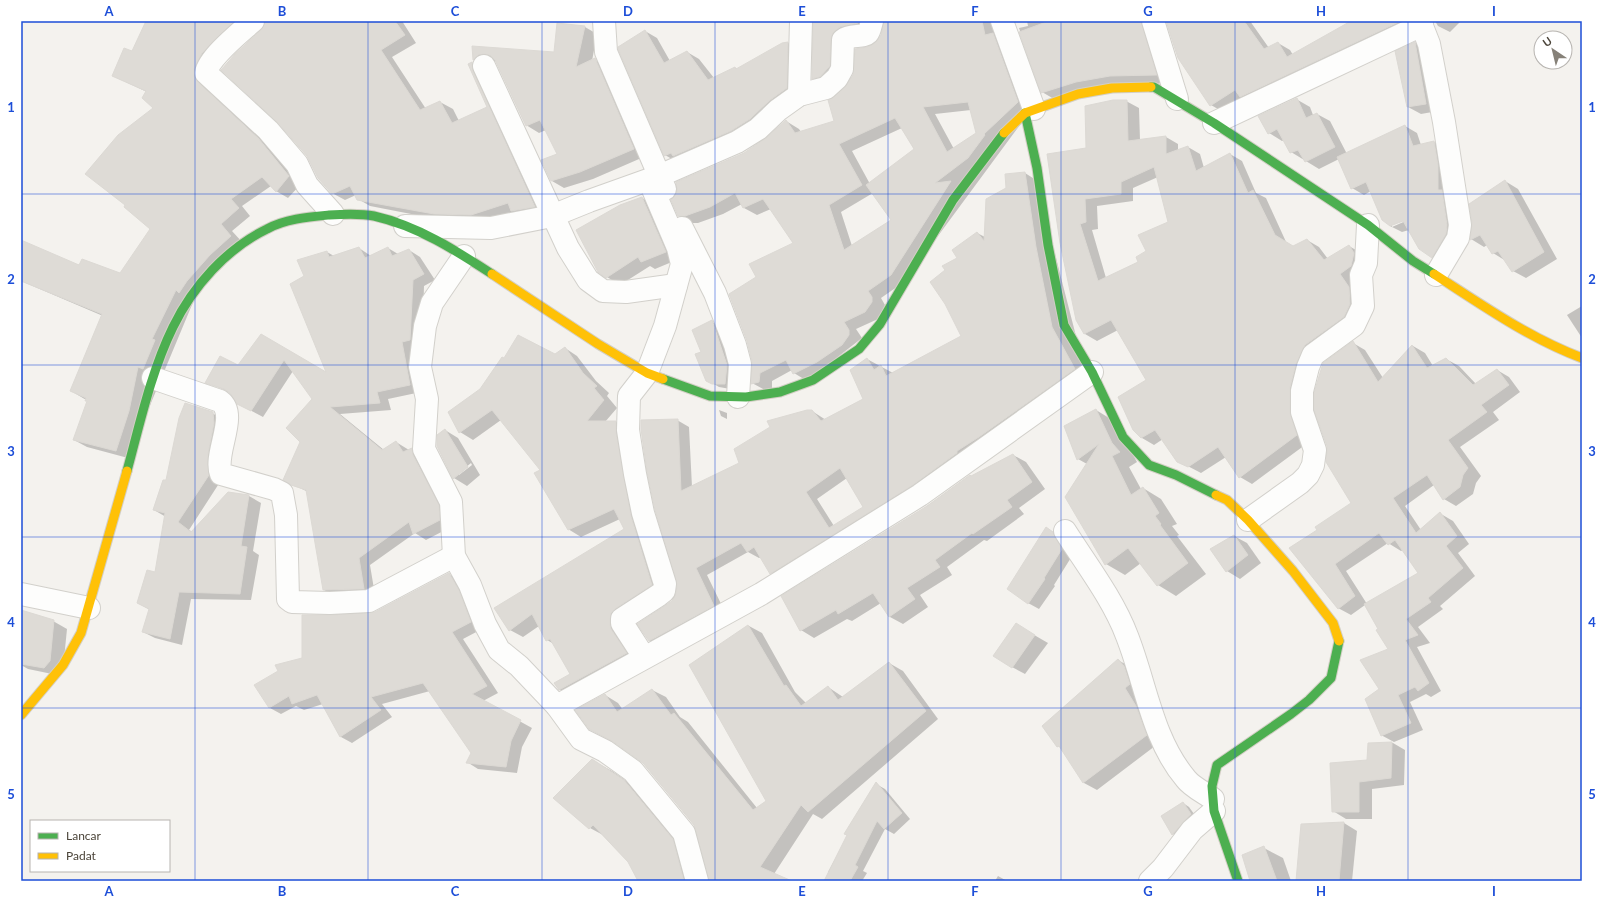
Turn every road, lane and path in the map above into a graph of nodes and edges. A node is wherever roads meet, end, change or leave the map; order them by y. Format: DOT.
graph roads {
  1 [pos="253,21"];
  2 [pos="604,21"];
  3 [pos="800,21"];
  4 [pos="872,21"];
  5 [pos="1002,21"];
  6 [pos="1154,21"];
  7 [pos="1421,23"];
  8 [pos="484,66"];
  9 [pos="799,95"];
  10 [pos="1177,99"];
  11 [pos="1029,111"];
  12 [pos="1214,123"];
  13 [pos="654,178"];
  14 [pos="332,214"];
  15 [pos="552,216"];
  16 [pos="1368,225"];
  17 [pos="406,226"];
  18 [pos="464,256"];
  19 [pos="1436,276"];
  20 [pos="676,285"];
  21 [pos="1582,358"];
  22 [pos="1092,372"];
  23 [pos="647,373"];
  24 [pos="153,378"];
  25 [pos="738,397"];
  26 [pos="1248,520"];
  27 [pos="1065,531"];
  28 [pos="454,556"];
  29 [pos="21,594"];
  30 [pos="89,608"];
  31 [pos="644,657"];
  32 [pos="557,706"];
  33 [pos="21,715"];
  34 [pos="1213,805"];
  35 [pos="697,881"];
  36 [pos="1150,881"];
  37 [pos="1238,881"];
  1 -- 14 [label="street"];
  2 -- 13 [label="street"];
  3 -- 9 [label="street"];
  4 -- 9 [label="street"];
  5 -- 11 [label="street"];
  6 -- 10 [label="street"];
  7 -- 12 [label="street"];
  7 -- 19 [label="street"];
  8 -- 15 [label="street"];
  9 -- 13 [label="street"];
  10 -- 11 [label="main road"];
  10 -- 12 [label="main road"];
  11 -- 22 [label="main road"];
  11 -- 25 [label="main road"];
  12 -- 16 [label="main road"];
  13 -- 15 [label="street"];
  13 -- 20 [label="street"];
  13 -- 25 [label="street"];
  14 -- 17 [label="main road"];
  14 -- 24 [label="main road"];
  15 -- 17 [label="street"];
  15 -- 20 [label="street"];
  16 -- 19 [label="main road"];
  16 -- 26 [label="street"];
  17 -- 18 [label="main road"];
  18 -- 23 [label="main road"];
  18 -- 28 [label="street"];
  19 -- 21 [label="main road"];
  20 -- 23 [label="street"];
  22 -- 26 [label="main road"];
  22 -- 31 [label="street"];
  23 -- 25 [label="main road"];
  23 -- 31 [label="street"];
  24 -- 28 [label="street"];
  24 -- 30 [label="main road"];
  26 -- 34 [label="main road"];
  27 -- 34 [label="street"];
  28 -- 32 [label="street"];
  29 -- 30 [label="street"];
  30 -- 33 [label="main road"];
  31 -- 32 [label="street"];
  32 -- 35 [label="street"];
  34 -- 36 [label="street"];
  34 -- 37 [label="main road"];
}
